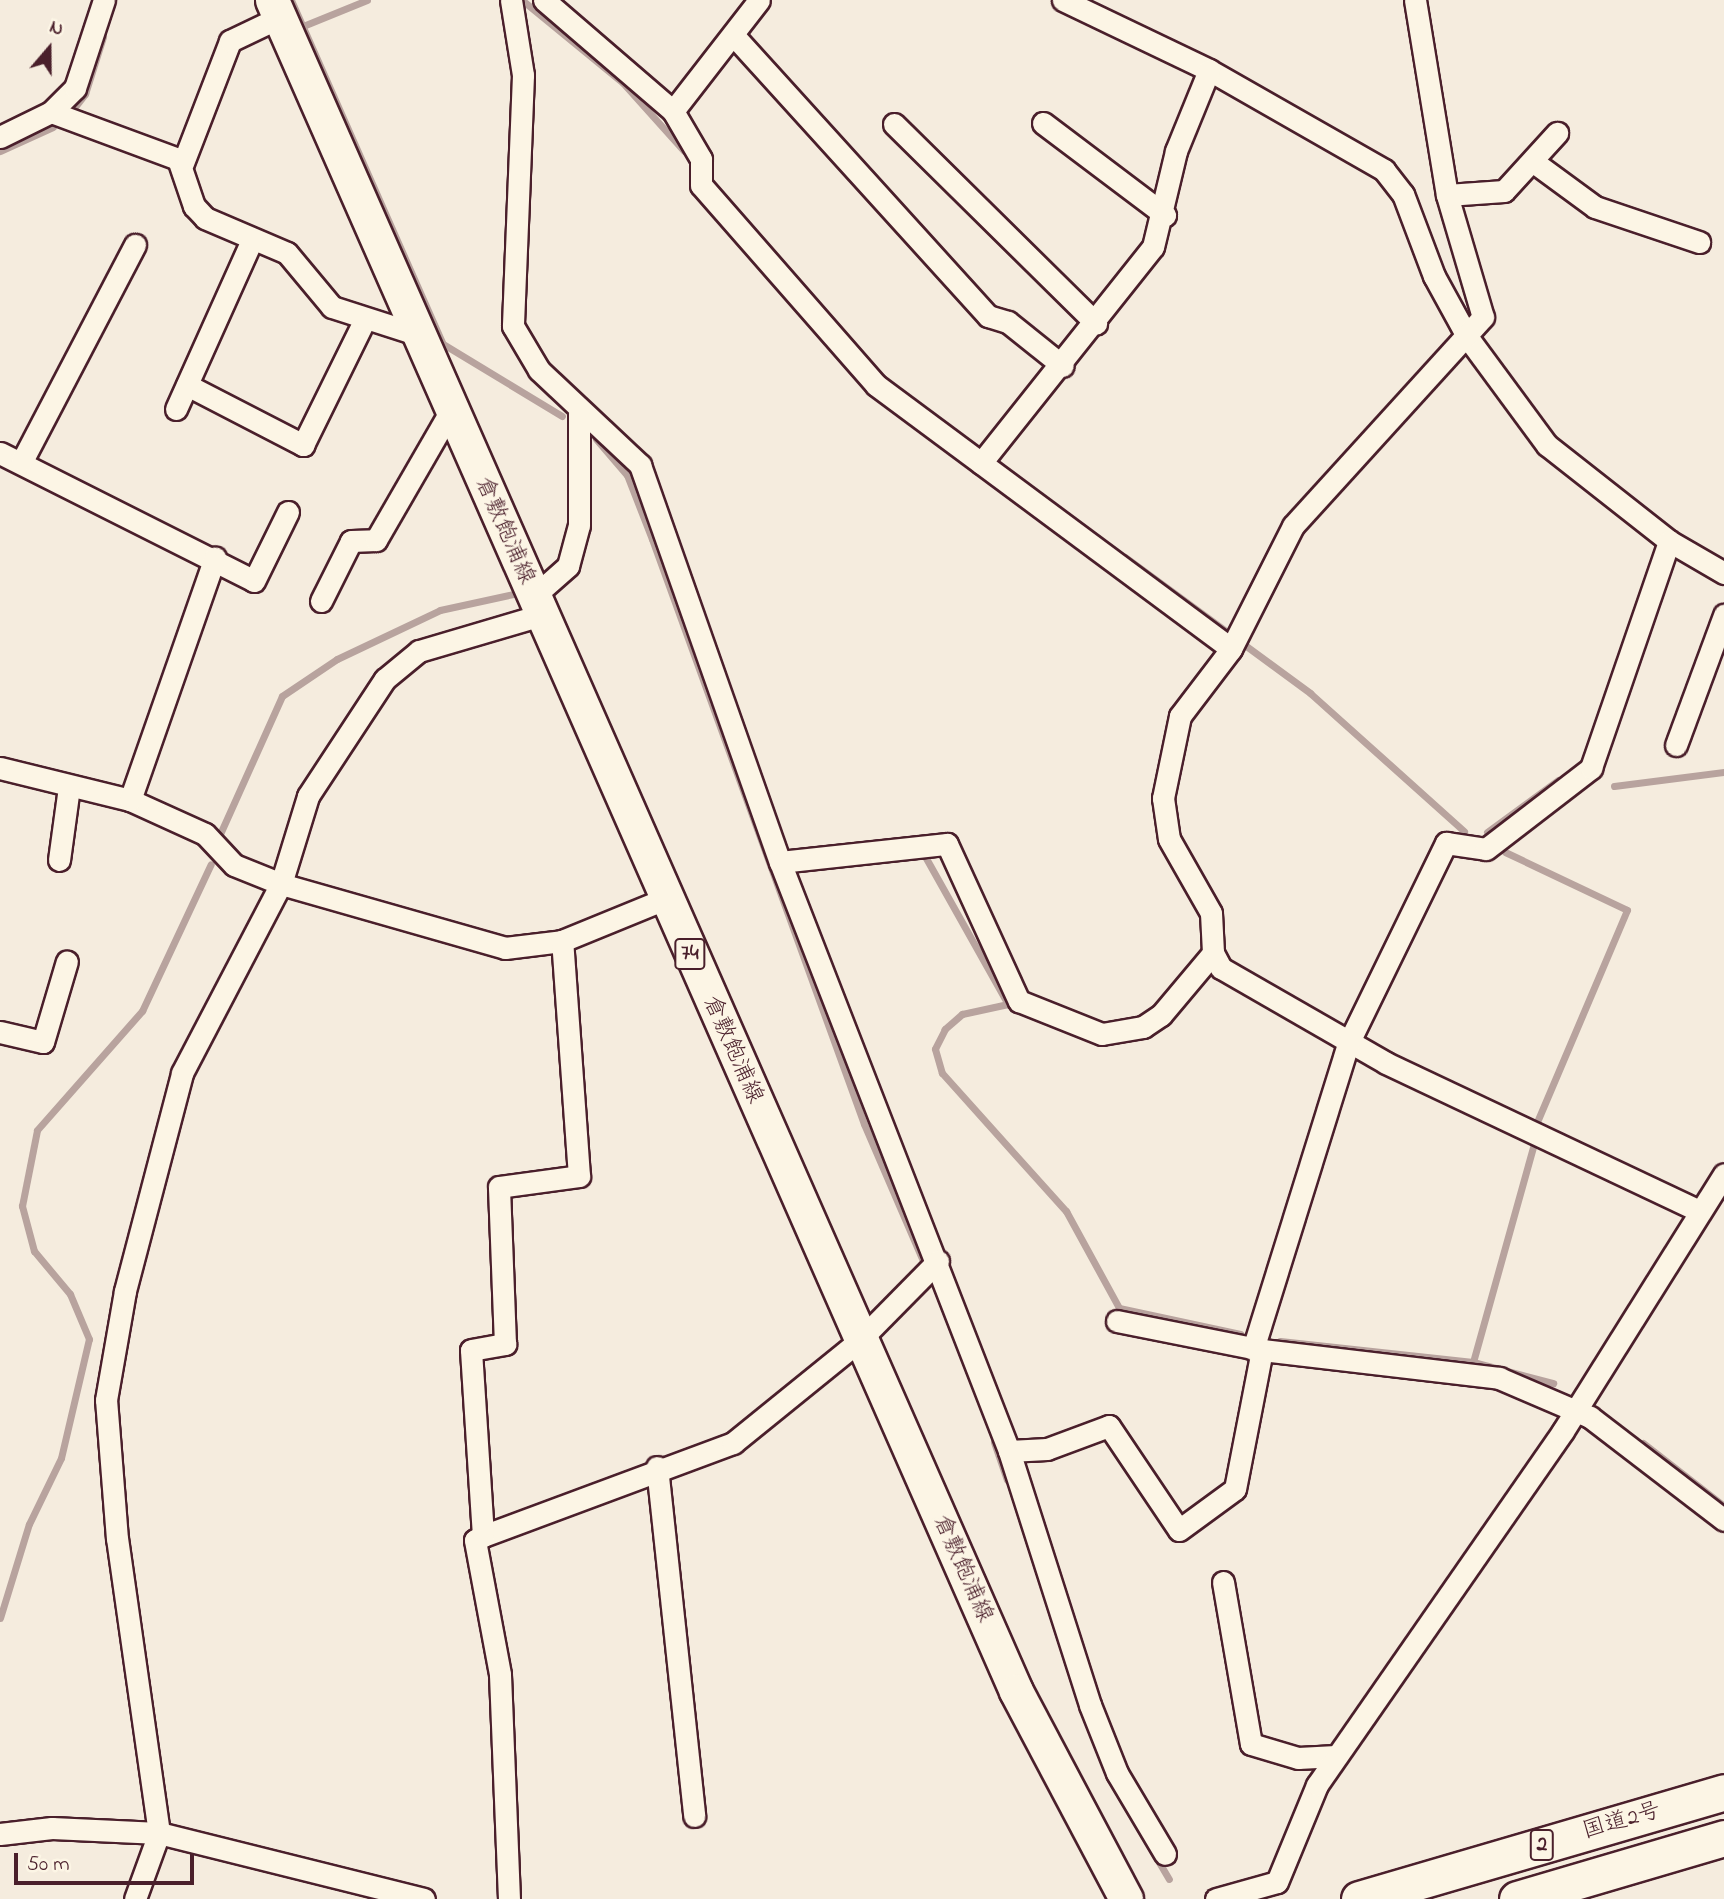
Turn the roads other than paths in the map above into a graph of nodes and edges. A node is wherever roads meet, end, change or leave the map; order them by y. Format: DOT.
graph roads {
  1 [pos="104,0"];
  2 [pos="511,0"];
  3 [pos="544,0"];
  4 [pos="760,0"];
  5 [pos="1063,0"];
  6 [pos="1415,0"];
  7 [pos="276,9"];
  8 [pos="735,37"];
  9 [pos="1209,70"];
  10 [pos="673,111"];
  11 [pos="51,112"];
  12 [pos="1043,123"];
  13 [pos="894,124"];
  14 [pos="1557,134"];
  15 [pos="0,136"];
  16 [pos="183,163"];
  17 [pos="1535,163"];
  18 [pos="1447,195"];
  19 [pos="1165,215"];
  20 [pos="252,240"];
  21 [pos="1699,242"];
  22 [pos="135,245"];
  23 [pos="364,321"];
  24 [pos="1096,323"];
  25 [pos="419,335"];
  26 [pos="1468,338"];
  27 [pos="1063,366"];
  28 [pos="187,385"];
  29 [pos="176,409"];
  30 [pos="451,410"];
  31 [pos="579,413"];
  32 [pos="0,453"];
  33 [pos="22,461"];
  34 [pos="981,463"];
  35 [pos="288,512"];
  36 [pos="1670,541"];
  37 [pos="215,557"];
  38 [pos="1724,573"];
  39 [pos="321,601"];
  40 [pos="537,606"];
  41 [pos="1724,615"];
  42 [pos="1235,642"];
  43 [pos="1675,745"];
  44 [pos="0,768"];
  45 [pos="69,788"];
  46 [pos="130,800"];
  47 [pos="59,860"];
  48 [pos="780,862"];
  49 [pos="281,884"];
  50 [pos="666,899"];
  51 [pos="562,941"];
  52 [pos="1213,953"];
  53 [pos="67,961"];
  54 [pos="0,1032"];
  55 [pos="1348,1044"];
  56 [pos="1724,1174"];
  57 [pos="1699,1211"];
  58 [pos="931,1266"];
  59 [pos="1117,1321"];
  60 [pos="860,1340"];
  61 [pos="1258,1349"];
  62 [pos="1576,1409"];
  63 [pos="1009,1451"];
  64 [pos="657,1467"];
  65 [pos="1724,1520"];
  66 [pos="483,1536"];
  67 [pos="1223,1582"];
  68 [pos="1336,1756"];
  69 [pos="1724,1792"];
  70 [pos="694,1816"];
  71 [pos="159,1833"];
  72 [pos="0,1834"];
  73 [pos="1724,1838"];
  74 [pos="1165,1854"];
  75 [pos="135,1899"];
  76 [pos="424,1899"];
  77 [pos="509,1899"];
  78 [pos="1126,1899"];
  79 [pos="1216,1899"];
  80 [pos="1359,1899"];
  81 [pos="1517,1899"];
  1 -- 11 [label="street"];
  2 -- 31 [label="street"];
  3 -- 10 [label="street"];
  4 -- 8 [label="street"];
  5 -- 9 [label="street"];
  6 -- 18 [label="street"];
  7 -- 16 [label="street"];
  7 -- 25 [label="main road, 倉敷飽浦線 / 74"];
  8 -- 10 [label="street"];
  8 -- 27 [label="street"];
  9 -- 19 [label="street"];
  9 -- 26 [label="street"];
  10 -- 34 [label="street"];
  11 -- 15 [label="street"];
  11 -- 16 [label="street"];
  12 -- 19 [label="street"];
  13 -- 24 [label="street"];
  14 -- 17 [label="street"];
  16 -- 20 [label="street"];
  17 -- 18 [label="street"];
  17 -- 21 [label="street"];
  18 -- 26 [label="street"];
  19 -- 24 [label="street"];
  20 -- 23 [label="street"];
  20 -- 28 [label="street"];
  22 -- 33 [label="street"];
  23 -- 25 [label="street"];
  23 -- 28 [label="street"];
  24 -- 27 [label="street"];
  25 -- 30 [label="main road, 倉敷飽浦線 / 74"];
  26 -- 36 [label="street"];
  26 -- 42 [label="street"];
  27 -- 34 [label="street"];
  28 -- 29 [label="street"];
  30 -- 39 [label="street"];
  30 -- 40 [label="main road, 倉敷飽浦線 / 74"];
  31 -- 40 [label="street"];
  31 -- 48 [label="street"];
  32 -- 33 [label="street"];
  33 -- 37 [label="street"];
  34 -- 42 [label="street"];
  35 -- 37 [label="street"];
  36 -- 38 [label="street"];
  36 -- 55 [label="street"];
  37 -- 46 [label="street"];
  40 -- 49 [label="street"];
  40 -- 50 [label="main road, 倉敷飽浦線 / 74"];
  41 -- 43 [label="street"];
  42 -- 52 [label="street"];
  44 -- 45 [label="street"];
  45 -- 46 [label="street"];
  45 -- 47 [label="street"];
  46 -- 49 [label="street"];
  48 -- 52 [label="street"];
  48 -- 58 [label="street"];
  49 -- 51 [label="street"];
  49 -- 71 [label="street"];
  50 -- 51 [label="street"];
  50 -- 60 [label="main road, 倉敷飽浦線 / 74"];
  51 -- 66 [label="street"];
  52 -- 55 [label="street"];
  53 -- 54 [label="street"];
  55 -- 57 [label="street"];
  55 -- 61 [label="street"];
  56 -- 57 [label="street"];
  57 -- 62 [label="street"];
  58 -- 60 [label="street"];
  58 -- 63 [label="street"];
  59 -- 61 [label="street"];
  60 -- 64 [label="street"];
  60 -- 78 [label="main road, 倉敷飽浦線 / 74"];
  61 -- 62 [label="street"];
  61 -- 63 [label="street"];
  62 -- 65 [label="street"];
  62 -- 68 [label="street"];
  63 -- 74 [label="street"];
  64 -- 66 [label="street"];
  64 -- 70 [label="street"];
  66 -- 77 [label="street"];
  67 -- 68 [label="street"];
  68 -- 79 [label="street"];
  69 -- 80 [label="highway, 国道2号 / 2"];
  71 -- 72 [label="street"];
  71 -- 75 [label="street"];
  71 -- 76 [label="street"];
  73 -- 81 [label="highway, 国道2号 / 2"];
}
